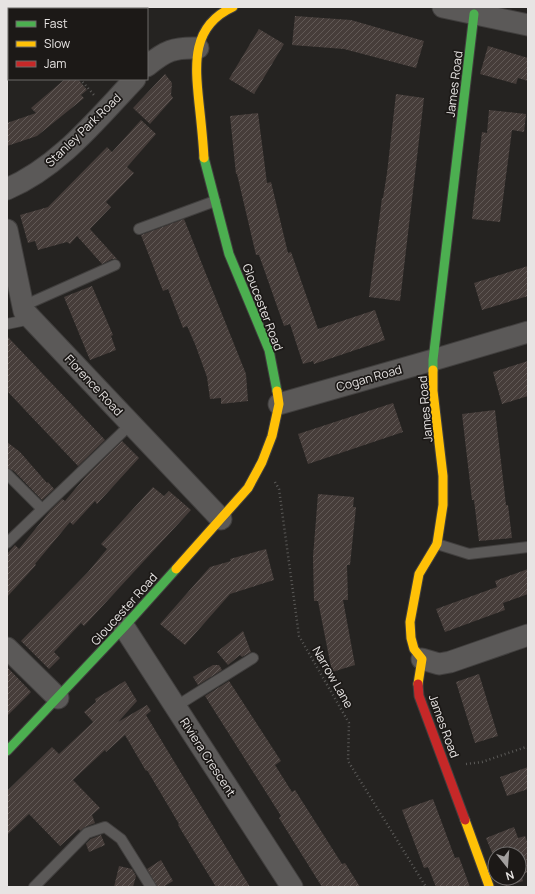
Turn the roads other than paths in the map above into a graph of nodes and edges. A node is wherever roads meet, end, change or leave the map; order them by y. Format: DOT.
graph roads {
  1 [pos="233,7"];
  2 [pos="443,7"];
  3 [pos="474,14"];
  4 [pos="528,24"];
  5 [pos="198,48"];
  6 [pos="148,65"];
  7 [pos="134,80"];
  8 [pos="7,189"];
  9 [pos="215,201"];
  10 [pos="139,229"];
  11 [pos="7,230"];
  12 [pos="115,265"];
  13 [pos="27,312"];
  14 [pos="7,324"];
  15 [pos="528,332"];
  16 [pos="433,360"];
  17 [pos="279,404"];
  18 [pos="131,424"];
  19 [pos="7,474"];
  20 [pos="42,509"];
  21 [pos="221,519"];
  22 [pos="7,543"];
  23 [pos="437,544"];
  24 [pos="528,547"];
  25 [pos="124,627"];
  26 [pos="528,635"];
  27 [pos="7,648"];
  28 [pos="252,658"];
  29 [pos="422,659"];
  30 [pos="58,698"];
  31 [pos="175,707"];
  32 [pos="7,751"];
  33 [pos="487,878"];
  34 [pos="34,887"];
  35 [pos="151,887"];
  36 [pos="292,887"];
  1 -- 5 [label="street, Gloucester Road"];
  2 -- 3 [label="street"];
  3 -- 4 [label="street"];
  3 -- 16 [label="street, James Road"];
  5 -- 6 [label="street"];
  5 -- 9 [label="street, Gloucester Road"];
  7 -- 8 [label="street, Stanley Park Road"];
  9 -- 10 [label="lane"];
  9 -- 17 [label="street, Gloucester Road"];
  11 -- 13 [label="street"];
  12 -- 13 [label="lane"];
  13 -- 14 [label="lane"];
  13 -- 18 [label="street, Florence Road"];
  15 -- 16 [label="street, Cogan Road"];
  16 -- 17 [label="street, Cogan Road"];
  16 -- 23 [label="street, James Road"];
  17 -- 21 [label="street, Gloucester Road"];
  18 -- 20 [label="lane"];
  18 -- 21 [label="street, Florence Road"];
  19 -- 20 [label="lane"];
  20 -- 22 [label="lane"];
  21 -- 25 [label="street, Gloucester Road"];
  23 -- 24 [label="lane"];
  23 -- 29 [label="street, James Road"];
  25 -- 30 [label="street, Gloucester Road"];
  25 -- 31 [label="street, Riviera Crescent"];
  26 -- 29 [label="street"];
  27 -- 30 [label="street"];
  28 -- 31 [label="lane"];
  29 -- 33 [label="street, James Road"];
  30 -- 32 [label="street, Gloucester Road"];
  31 -- 36 [label="street, Riviera Crescent"];
  34 -- 35 [label="lane"];
}
